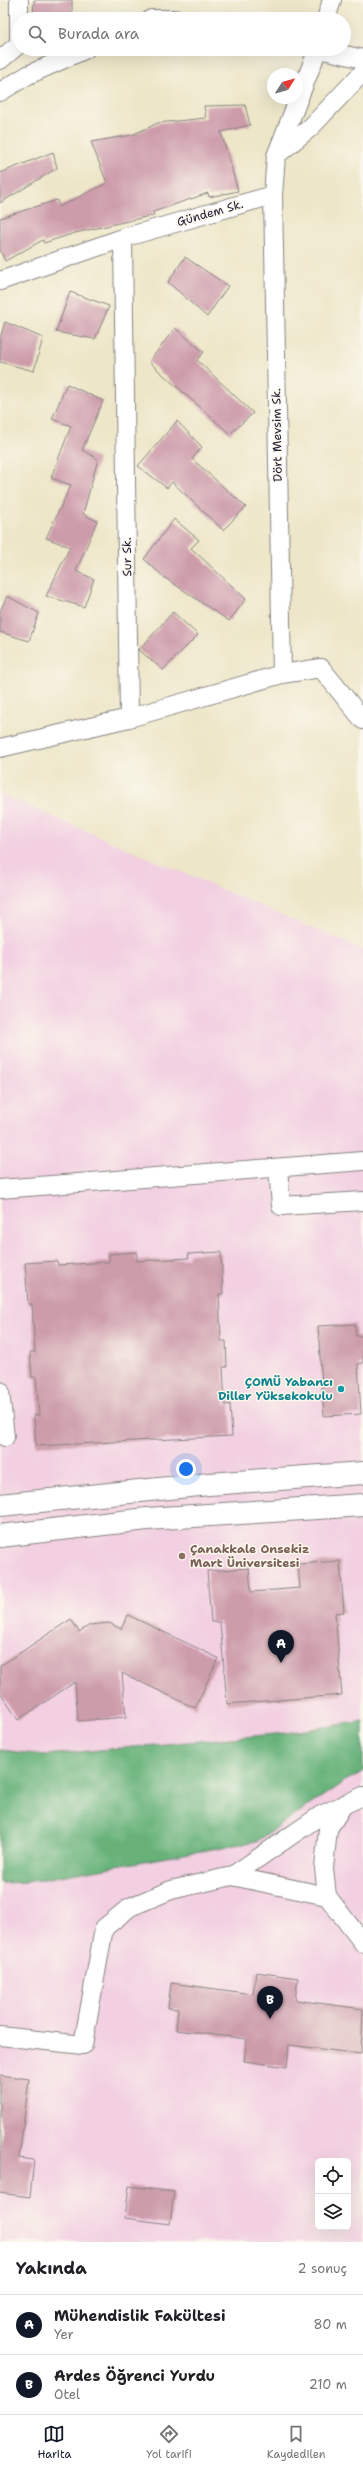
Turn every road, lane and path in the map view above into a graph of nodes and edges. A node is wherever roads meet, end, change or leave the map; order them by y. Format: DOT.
graph roads {
  1 [pos="19,0"];
  2 [pos="332,0"];
  3 [pos="19,12"];
  4 [pos="328,12"];
  5 [pos="12,49"];
  6 [pos="71,56"];
  7 [pos="316,56"];
  8 [pos="350,56"];
  9 [pos="363,59"];
  10 [pos="0,60"];
  11 [pos="363,72"];
  12 [pos="0,92"];
  13 [pos="276,156"];
  14 [pos="273,195"];
  15 [pos="123,238"];
  16 [pos="0,280"];
  17 [pos="282,674"];
  18 [pos="130,718"];
  19 [pos="363,720"];
  20 [pos="0,748"];
  21 [pos="363,1161"];
  22 [pos="278,1168"];
  23 [pos="0,1189"];
  24 [pos="363,1201"];
  25 [pos="0,1391"];
  26 [pos="5,1437"];
  27 [pos="363,1473"];
  28 [pos="0,1505"];
  29 [pos="363,1505"];
  30 [pos="0,1536"];
  31 [pos="363,1796"];
  32 [pos="344,1804"];
  33 [pos="232,1876"];
  34 [pos="327,1896"];
  35 [pos="363,1943"];
  36 [pos="0,2036"];
  1 -- 3 [label="street"];
  2 -- 4 [label="street"];
  5 -- 10 [label="street"];
  6 -- 12 [label="street"];
  7 -- 13 [label="street"];
  8 -- 9 [label="street"];
  11 -- 13 [label="street"];
  13 -- 14 [label="street"];
  14 -- 15 [label="street, Gündem Sk."];
  14 -- 17 [label="street, Dört Mevsim Sk."];
  15 -- 16 [label="street, Gündem Sk."];
  15 -- 18 [label="street, Sur Sk."];
  17 -- 18 [label="street"];
  17 -- 19 [label="street"];
  18 -- 20 [label="street"];
  21 -- 22 [label="street"];
  22 -- 23 [label="street"];
  22 -- 24 [label="street"];
  25 -- 26 [label="street"];
  27 -- 28 [label="street"];
  29 -- 30 [label="street"];
  31 -- 32 [label="street"];
  32 -- 33 [label="street"];
  32 -- 34 [label="street"];
  33 -- 34 [label="street"];
  33 -- 36 [label="street"];
  34 -- 35 [label="street"];
}
